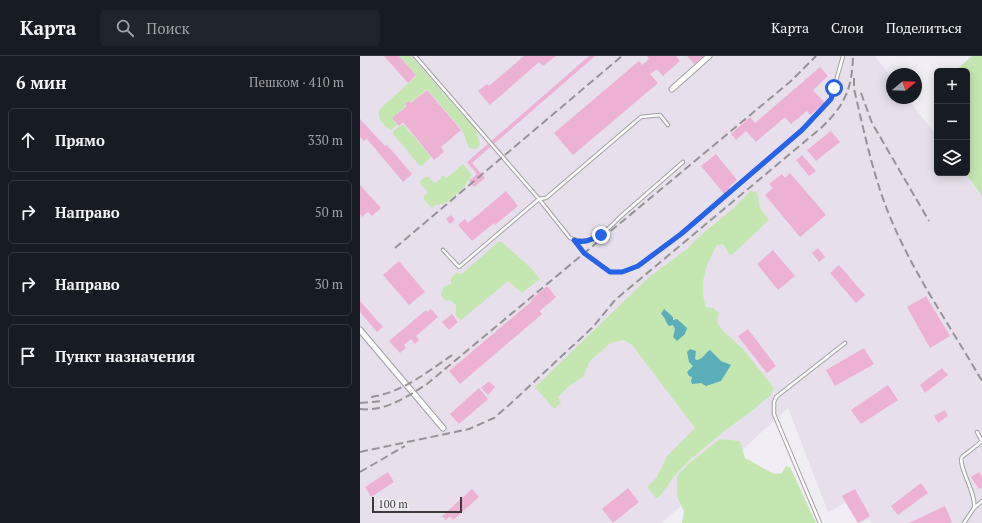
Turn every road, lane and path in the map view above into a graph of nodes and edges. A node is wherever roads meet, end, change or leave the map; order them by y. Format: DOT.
graph roads {
  1 [pos="415,56"];
  2 [pos="709,56"];
  3 [pos="843,56"];
  4 [pos="672,89"];
  5 [pos="668,125"];
  6 [pos="683,162"];
  7 [pos="539,199"];
  8 [pos="574,240"];
  9 [pos="443,250"];
  10 [pos="360,330"];
  11 [pos="845,344"];
  12 [pos="443,428"];
  13 [pos="977,432"];
  14 [pos="982,501"];
  15 [pos="974,508"];
  16 [pos="820,523"];
  17 [pos="964,523"];
  1 -- 7 [label="lane"];
  2 -- 4 [label="street"];
  3 -- 8 [label="lane"];
  5 -- 7 [label="lane"];
  6 -- 8 [label="lane"];
  7 -- 8 [label="lane"];
  7 -- 9 [label="lane"];
  10 -- 12 [label="street"];
  11 -- 16 [label="lane"];
  13 -- 15 [label="lane"];
  14 -- 15 [label="lane"];
  15 -- 17 [label="lane"];
}
